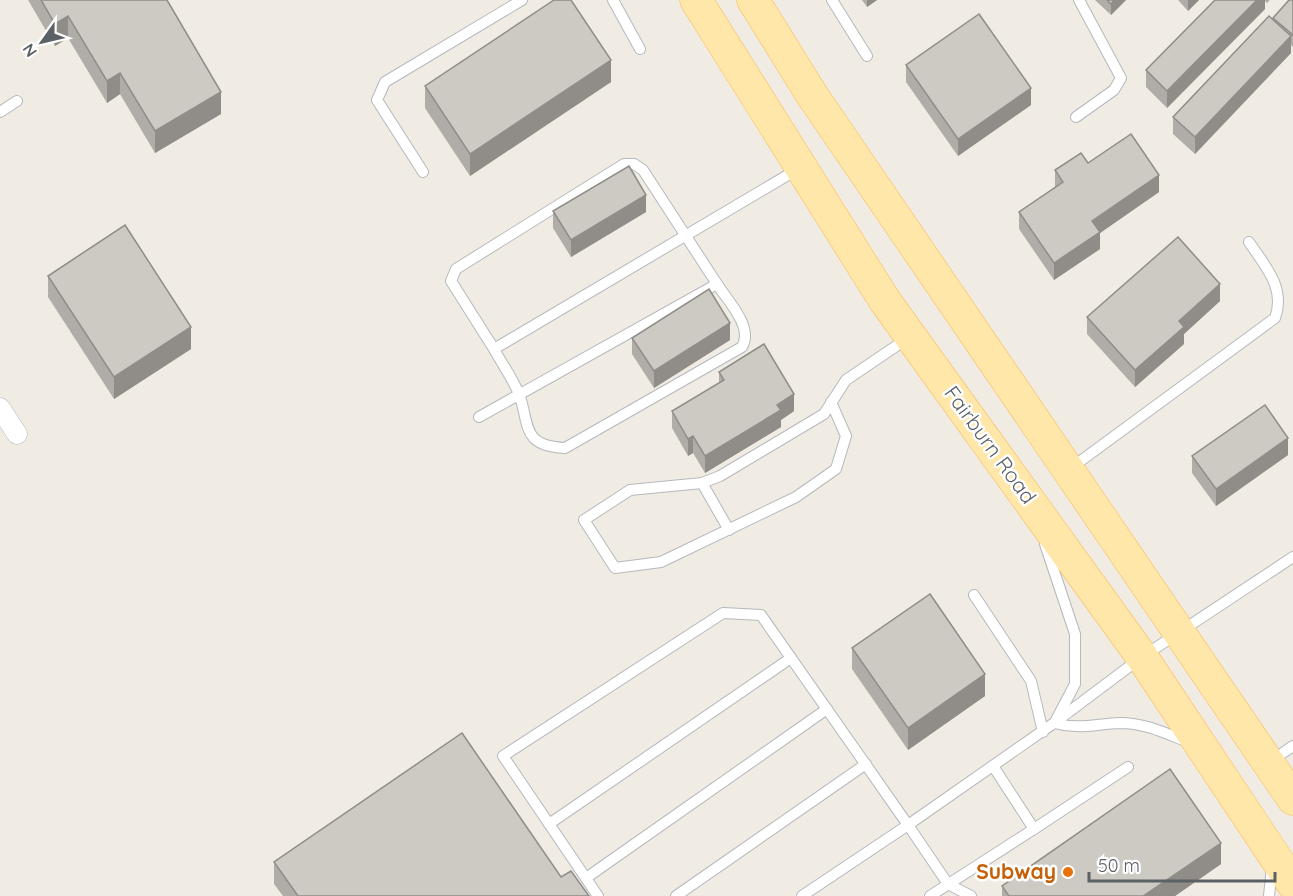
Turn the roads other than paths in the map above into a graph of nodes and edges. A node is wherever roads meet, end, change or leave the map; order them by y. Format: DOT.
graph roads {
  1 [pos="522,0"];
  2 [pos="613,0"];
  3 [pos="696,0"];
  4 [pos="753,0"];
  5 [pos="832,0"];
  6 [pos="1078,0"];
  7 [pos="640,49"];
  8 [pos="867,56"];
  9 [pos="17,101"];
  10 [pos="0,112"];
  11 [pos="1076,117"];
  12 [pos="801,168"];
  13 [pos="423,172"];
  14 [pos="687,235"];
  15 [pos="1249,242"];
  16 [pos="717,284"];
  17 [pos="910,336"];
  18 [pos="494,349"];
  19 [pos="519,394"];
  20 [pos="831,402"];
  21 [pos="0,408"];
  22 [pos="479,417"];
  23 [pos="16,434"];
  24 [pos="1068,470"];
  25 [pos="702,483"];
  26 [pos="1034,506"];
  27 [pos="729,530"];
  28 [pos="1293,556"];
  29 [pos="974,595"];
  30 [pos="1180,631"];
  31 [pos="1142,657"];
  32 [pos="791,658"];
  33 [pos="827,709"];
  34 [pos="1054,723"];
  35 [pos="1043,732"];
  36 [pos="1203,747"];
  37 [pos="1280,754"];
  38 [pos="866,764"];
  39 [pos="993,766"];
  40 [pos="1128,767"];
  41 [pos="1293,799"];
  42 [pos="549,824"];
  43 [pos="908,825"];
  44 [pos="1034,829"];
  45 [pos="1272,854"];
  46 [pos="586,878"];
  47 [pos="948,884"];
  48 [pos="1293,884"];
  49 [pos="598,896"];
  50 [pos="676,896"];
  51 [pos="802,896"];
  52 [pos="930,896"];
  53 [pos="971,896"];
  54 [pos="1269,896"];
  1 -- 13 [label="lane"];
  2 -- 7 [label="lane"];
  3 -- 12 [label="main road, Fairburn Road"];
  4 -- 24 [label="main road"];
  5 -- 8 [label="lane"];
  6 -- 11 [label="lane"];
  9 -- 10 [label="lane"];
  12 -- 14 [label="lane"];
  12 -- 17 [label="main road, Fairburn Road"];
  14 -- 16 [label="lane"];
  14 -- 18 [label="lane"];
  14 -- 18 [label="lane"];
  15 -- 24 [label="lane"];
  16 -- 19 [label="lane"];
  16 -- 19 [label="lane"];
  17 -- 20 [label="lane"];
  17 -- 26 [label="main road, Fairburn Road"];
  18 -- 19 [label="lane"];
  19 -- 22 [label="lane"];
  20 -- 25 [label="lane"];
  20 -- 27 [label="lane"];
  21 -- 23 [label="street"];
  24 -- 30 [label="main road"];
  25 -- 27 [label="lane"];
  25 -- 27 [label="lane"];
  26 -- 31 [label="main road, Fairburn Road"];
  26 -- 34 [label="lane"];
  28 -- 30 [label="lane"];
  29 -- 35 [label="lane"];
  30 -- 31 [label="lane"];
  30 -- 37 [label="main road"];
  31 -- 34 [label="lane"];
  31 -- 36 [label="main road, Fairburn Road"];
  32 -- 33 [label="lane"];
  32 -- 42 [label="lane"];
  32 -- 42 [label="lane"];
  33 -- 38 [label="lane"];
  33 -- 46 [label="lane"];
  34 -- 35 [label="lane"];
  34 -- 36 [label="lane"];
  35 -- 39 [label="lane"];
  36 -- 45 [label="main road, Fairburn Road"];
  37 -- 41 [label="main road"];
  38 -- 43 [label="lane"];
  38 -- 50 [label="lane"];
  39 -- 43 [label="lane"];
  39 -- 44 [label="lane"];
  40 -- 44 [label="lane"];
  42 -- 46 [label="lane"];
  43 -- 47 [label="lane"];
  43 -- 51 [label="lane"];
  44 -- 47 [label="lane"];
  45 -- 48 [label="main road, Fairburn Road"];
  45 -- 54 [label="lane"];
  46 -- 49 [label="lane"];
  47 -- 52 [label="lane"];
  47 -- 53 [label="lane"];
}
